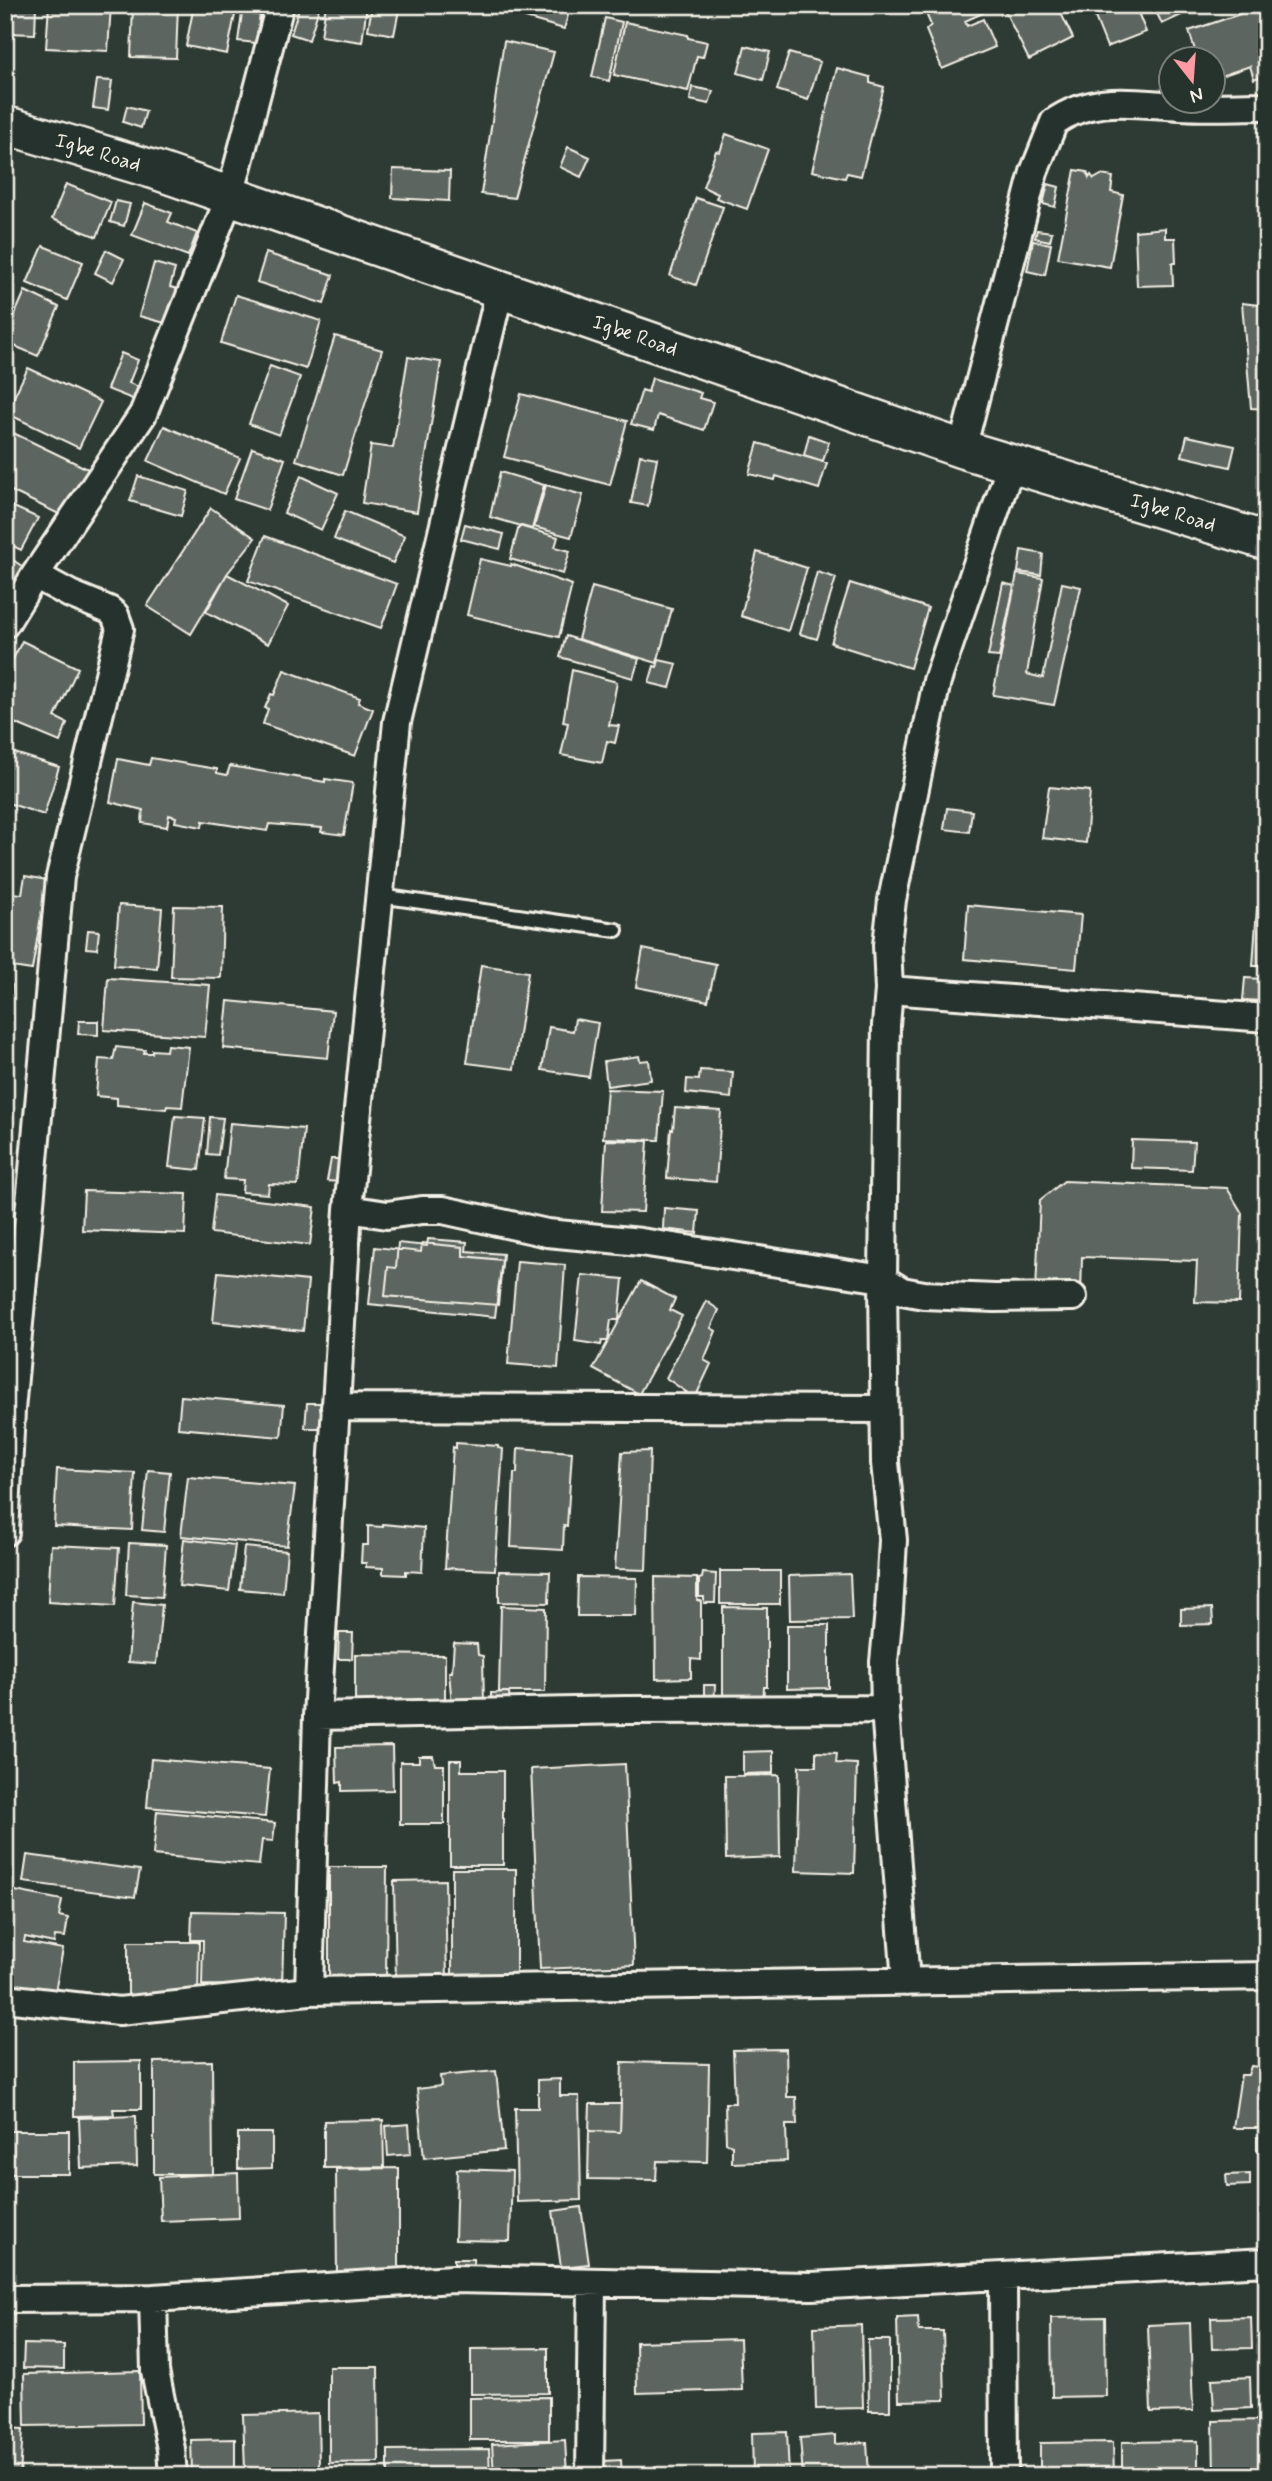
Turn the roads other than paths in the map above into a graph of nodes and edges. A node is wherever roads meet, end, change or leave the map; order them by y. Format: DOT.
graph roads {
  1 [pos="280,5"];
  2 [pos="1267,106"];
  3 [pos="5,125"];
  4 [pos="230,196"];
  5 [pos="500,289"];
  6 [pos="962,449"];
  7 [pos="1011,465"];
  8 [pos="1267,541"];
  9 [pos="35,575"];
  10 [pos="5,624"];
  11 [pos="380,896"];
  12 [pos="616,930"];
  13 [pos="889,990"];
  14 [pos="1267,1018"];
  15 [pos="348,1209"];
  16 [pos="883,1279"];
  17 [pos="1073,1297"];
  18 [pos="335,1407"];
  19 [pos="884,1409"];
  20 [pos="5,1532"];
  21 [pos="885,1709"];
  22 [pos="317,1716"];
  23 [pos="1267,1976"];
  24 [pos="906,1982"];
  25 [pos="309,1991"];
  26 [pos="5,1998"];
  27 [pos="1267,2262"];
  28 [pos="1003,2277"];
  29 [pos="592,2282"];
  30 [pos="153,2298"];
  31 [pos="5,2299"];
  32 [pos="173,2476"];
  33 [pos="590,2476"];
  34 [pos="1004,2476"];
  1 -- 4 [label="street"];
  2 -- 6 [label="street"];
  3 -- 4 [label="street, Igbe Road"];
  4 -- 5 [label="street, Igbe Road"];
  4 -- 9 [label="street"];
  5 -- 6 [label="street, Igbe Road"];
  5 -- 11 [label="street"];
  6 -- 7 [label="street, Igbe Road"];
  7 -- 8 [label="street, Igbe Road"];
  7 -- 13 [label="street"];
  9 -- 10 [label="street"];
  9 -- 20 [label="street"];
  11 -- 12 [label="lane"];
  11 -- 15 [label="street"];
  13 -- 14 [label="street"];
  13 -- 16 [label="street"];
  15 -- 16 [label="street"];
  15 -- 18 [label="street"];
  16 -- 17 [label="street"];
  16 -- 19 [label="street"];
  18 -- 19 [label="street"];
  18 -- 22 [label="street"];
  19 -- 21 [label="street"];
  21 -- 22 [label="street"];
  21 -- 24 [label="street"];
  22 -- 25 [label="street"];
  23 -- 24 [label="street"];
  24 -- 25 [label="street"];
  25 -- 26 [label="street"];
  27 -- 28 [label="street"];
  28 -- 29 [label="street"];
  28 -- 34 [label="street"];
  29 -- 30 [label="street"];
  29 -- 33 [label="street"];
  30 -- 31 [label="street"];
  30 -- 32 [label="street"];
}
